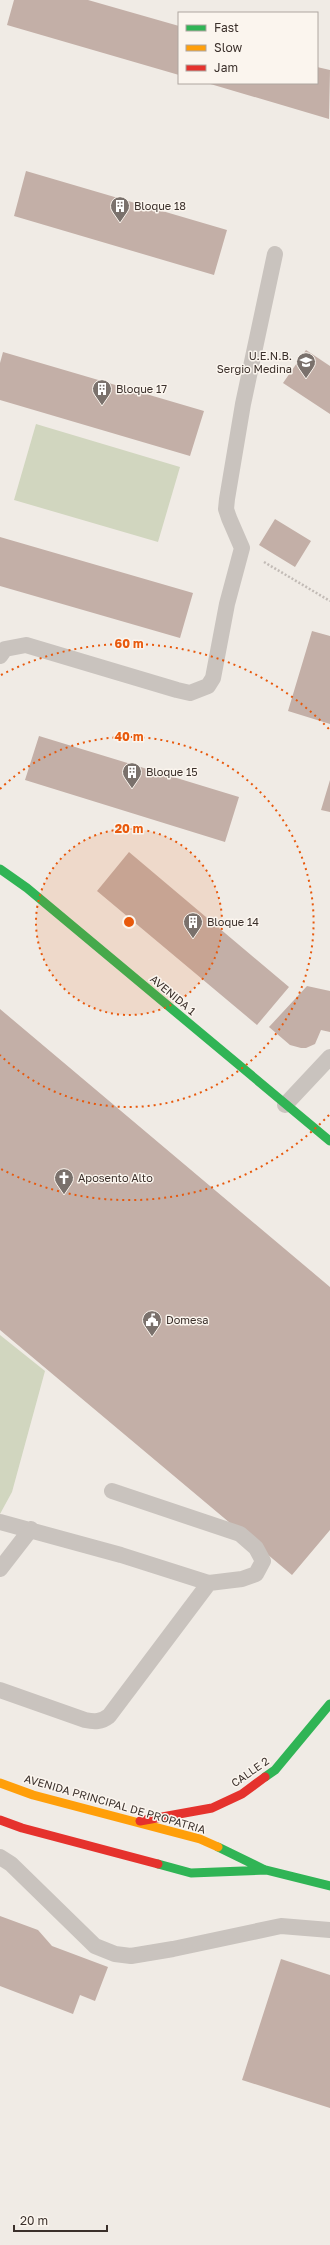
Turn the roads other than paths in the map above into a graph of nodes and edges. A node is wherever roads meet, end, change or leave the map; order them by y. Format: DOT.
graph roads {
  1 [pos="275,254"];
  2 [pos="0,656"];
  3 [pos="0,869"];
  4 [pos="330,1056"];
  5 [pos="285,1105"];
  6 [pos="330,1141"];
  7 [pos="112,1491"];
  8 [pos="0,1522"];
  9 [pos="31,1529"];
  10 [pos="0,1569"];
  11 [pos="209,1583"];
  12 [pos="0,1690"];
  13 [pos="330,1704"];
  14 [pos="0,1783"];
  15 [pos="0,1820"];
  16 [pos="133,1822"];
  17 [pos="0,1857"];
  18 [pos="266,1870"];
  19 [pos="330,1886"];
  20 [pos="330,1930"];
  1 -- 2 [label="lane"];
  3 -- 5 [label="street, AVENIDA 1"];
  4 -- 5 [label="lane"];
  5 -- 6 [label="street, AVENIDA 1"];
  7 -- 11 [label="lane"];
  8 -- 9 [label="lane"];
  9 -- 10 [label="lane"];
  9 -- 11 [label="lane"];
  11 -- 12 [label="lane"];
  13 -- 16 [label="street, CALLE 2"];
  14 -- 16 [label="street, AVENIDA PRINCIPAL DE PROPATRIA"];
  15 -- 18 [label="street, AVENIDA PRINCIPAL DE PROPATRIA"];
  16 -- 18 [label="street, AVENIDA PRINCIPAL DE PROPATRIA"];
  17 -- 20 [label="lane"];
  18 -- 19 [label="street, AVENIDA PRINCIPAL DE PROPATRIA"];
}
